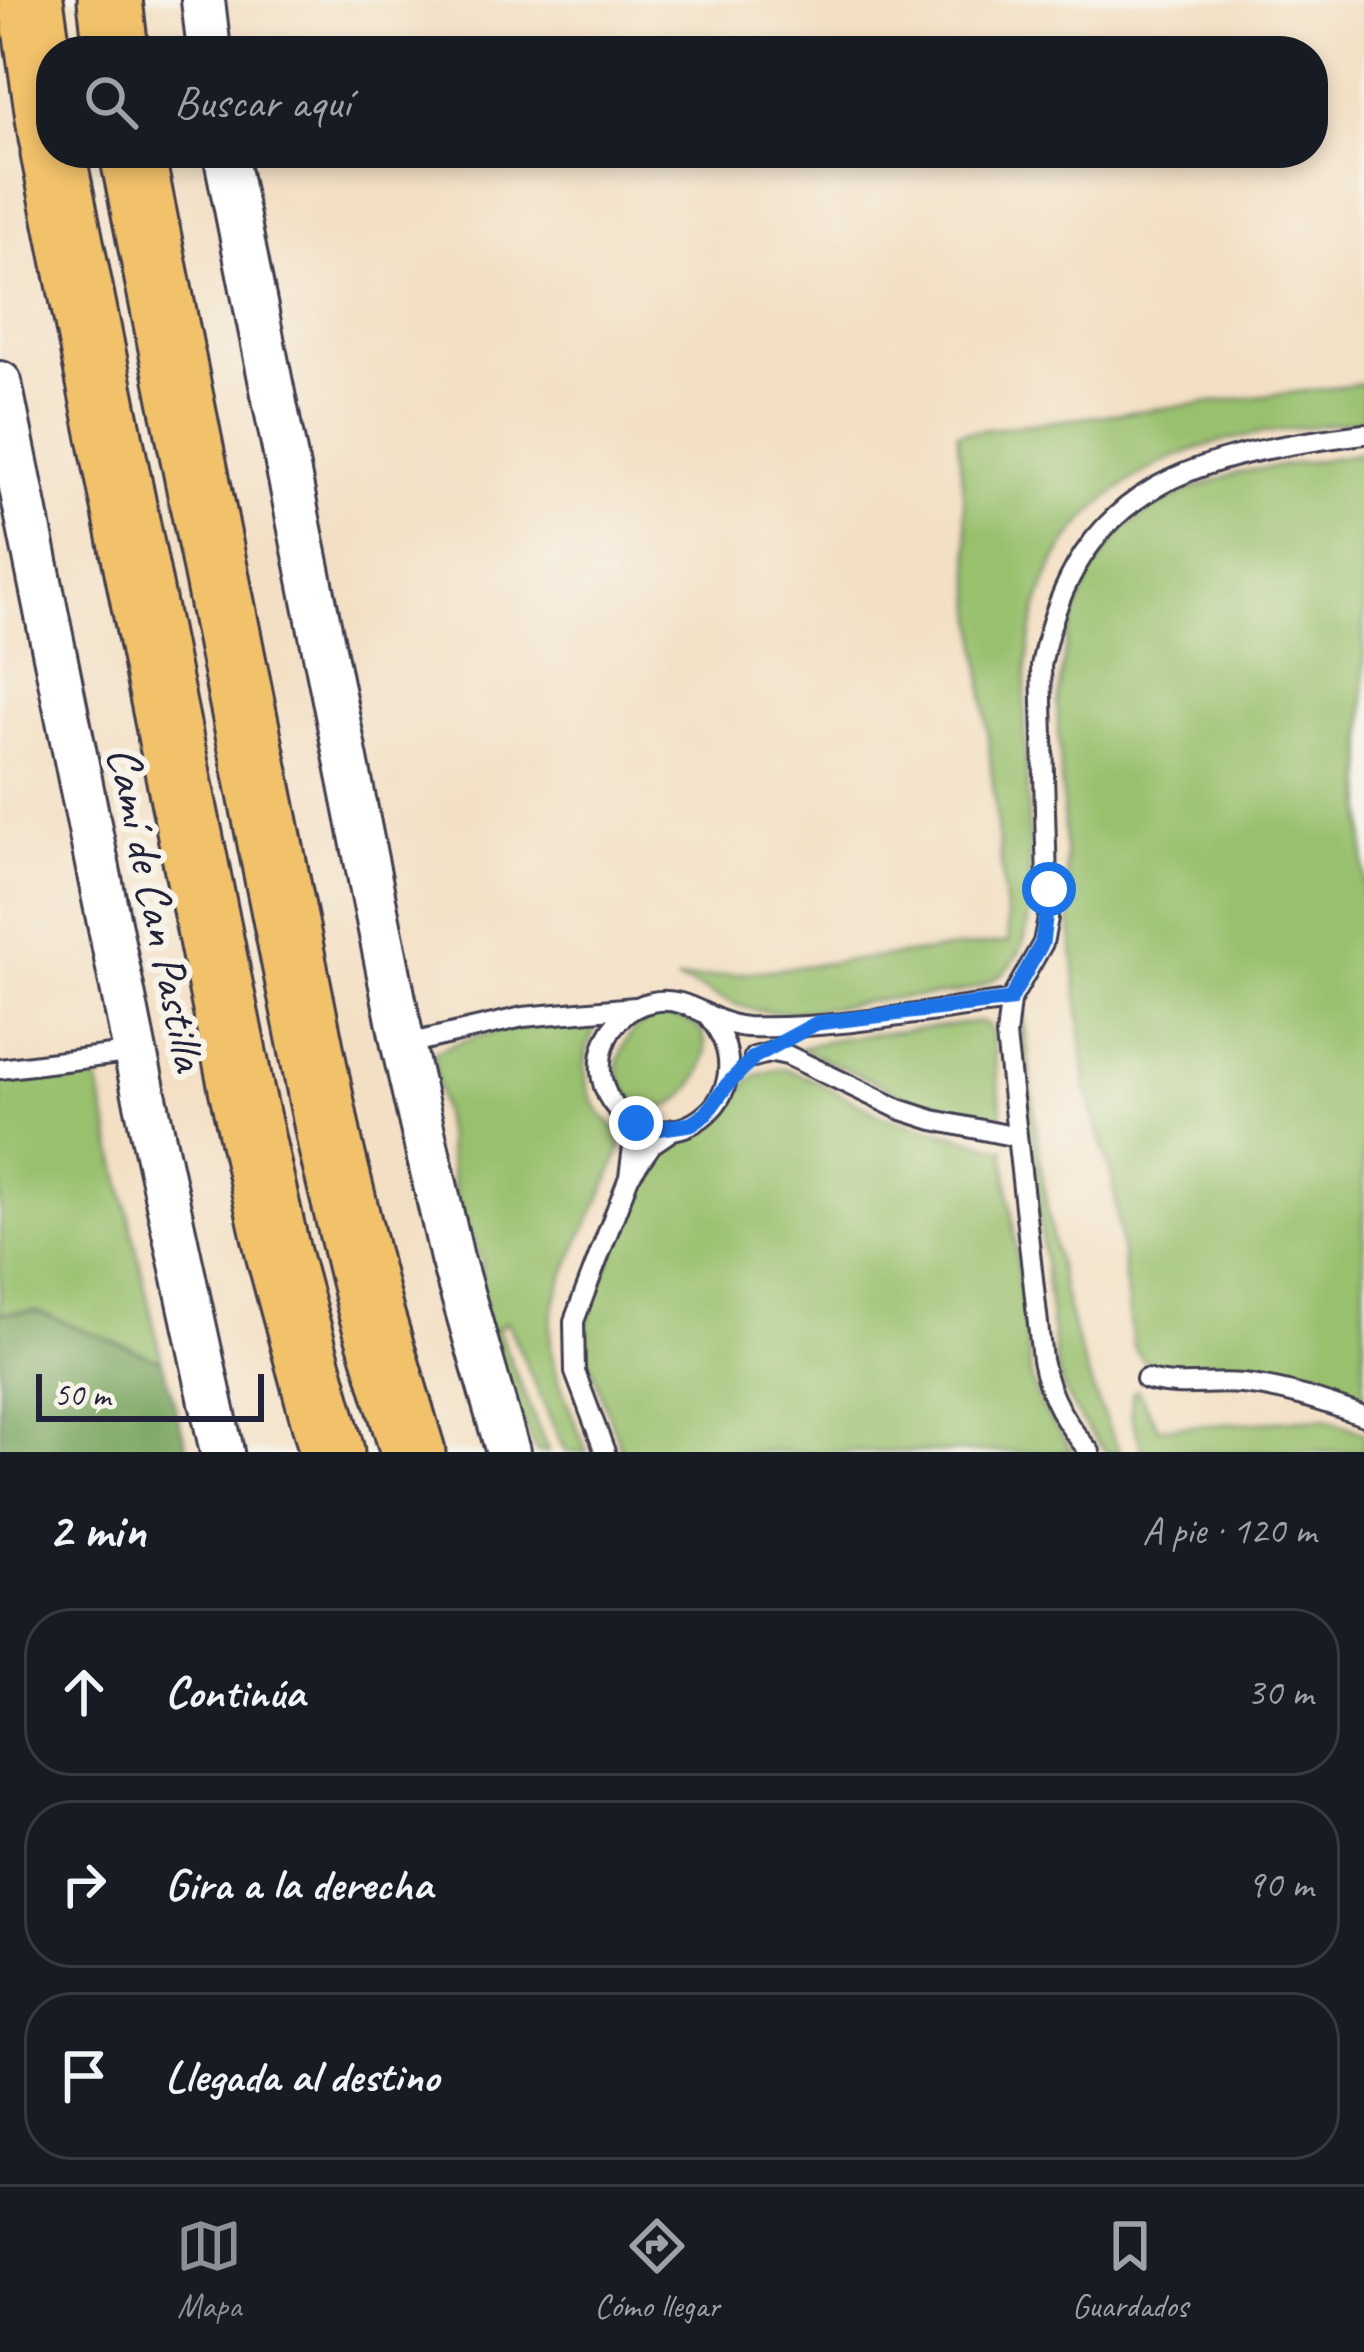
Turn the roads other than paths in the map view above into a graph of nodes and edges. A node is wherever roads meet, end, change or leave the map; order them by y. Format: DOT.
graph roads {
  1 [pos="31,0"];
  2 [pos="110,0"];
  3 [pos="203,0"];
  4 [pos="36,36"];
  5 [pos="114,36"];
  6 [pos="207,36"];
  7 [pos="56,168"];
  8 [pos="135,168"];
  9 [pos="228,168"];
  10 [pos="0,383"];
  11 [pos="1364,434"];
  12 [pos="1010,1000"];
  13 [pos="636,1007"];
  14 [pos="708,1016"];
  15 [pos="817,1023"];
  16 [pos="403,1045"];
  17 [pos="135,1052"];
  18 [pos="754,1057"];
  19 [pos="0,1069"];
  20 [pos="727,1085"];
  21 [pos="619,1111"];
  22 [pos="674,1129"];
  23 [pos="1017,1137"];
  24 [pos="628,1177"];
  25 [pos="1146,1379"];
  26 [pos="1364,1416"];
  27 [pos="221,1452"];
  28 [pos="332,1452"];
  29 [pos="413,1452"];
  30 [pos="508,1452"];
  31 [pos="605,1452"];
  32 [pos="1090,1452"];
  1 -- 4 [label="highway"];
  2 -- 5 [label="highway"];
  3 -- 6 [label="street"];
  7 -- 28 [label="highway"];
  8 -- 29 [label="highway"];
  9 -- 16 [label="street"];
  10 -- 17 [label="street, Camí de Can Pastilla"];
  11 -- 12 [label="lane"];
  12 -- 15 [label="lane"];
  12 -- 23 [label="lane"];
  13 -- 14 [label="lane"];
  13 -- 16 [label="lane"];
  13 -- 21 [label="lane"];
  14 -- 15 [label="lane"];
  14 -- 20 [label="lane"];
  15 -- 18 [label="lane"];
  16 -- 30 [label="street"];
  17 -- 19 [label="lane"];
  17 -- 27 [label="street, Camí de Can Pastilla"];
  18 -- 20 [label="lane"];
  18 -- 23 [label="lane"];
  20 -- 22 [label="lane"];
  21 -- 22 [label="lane"];
  21 -- 24 [label="lane"];
  22 -- 24 [label="lane"];
  23 -- 32 [label="lane"];
  24 -- 31 [label="lane"];
  25 -- 26 [label="lane"];
}
